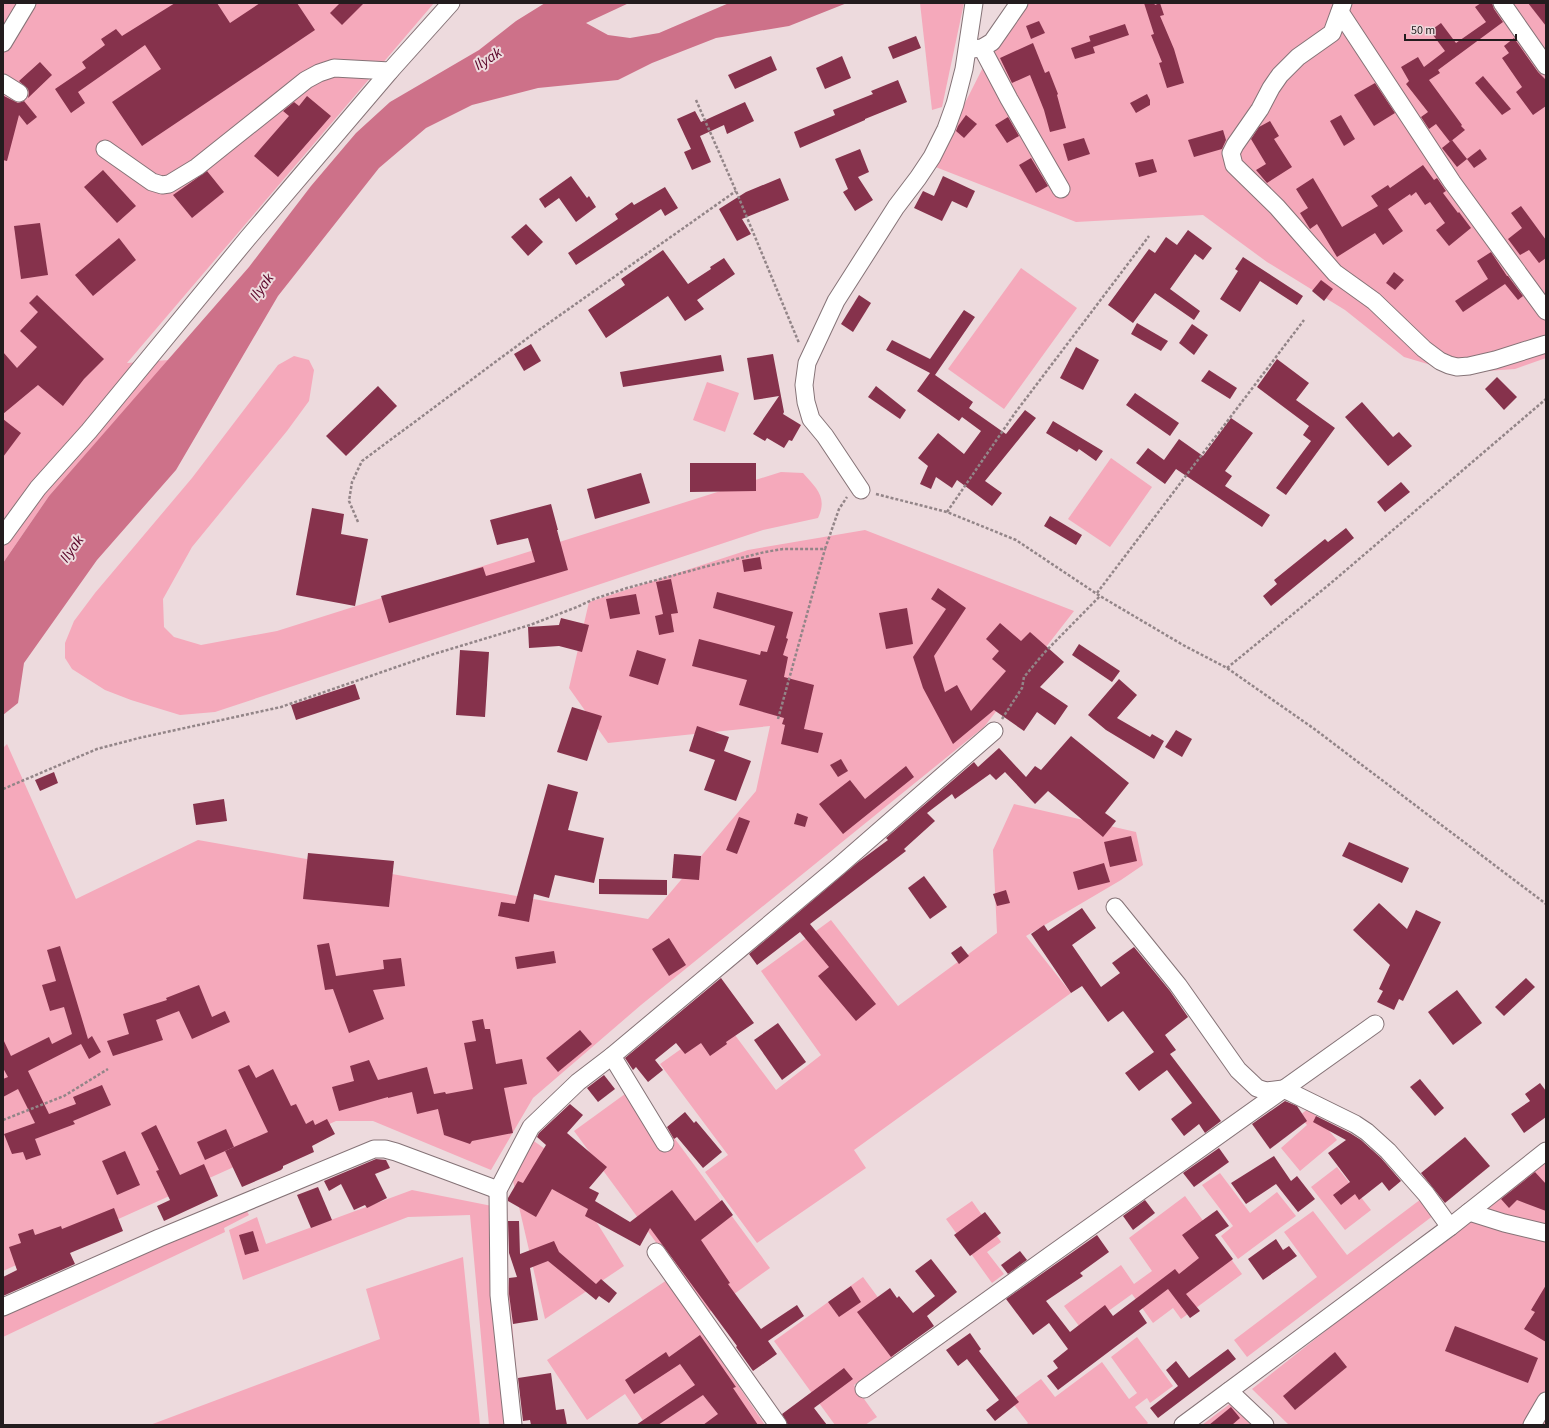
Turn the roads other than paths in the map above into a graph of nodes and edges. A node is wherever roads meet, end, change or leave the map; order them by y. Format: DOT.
graph roads {
  1 [pos="27,3"];
  2 [pos="451,3"];
  3 [pos="974,3"];
  4 [pos="1019,3"];
  5 [pos="1502,3"];
  6 [pos="1342,8"];
  7 [pos="3,43"];
  8 [pos="975,49"];
  9 [pos="1546,66"];
  10 [pos="390,71"];
  11 [pos="3,83"];
  12 [pos="19,93"];
  13 [pos="105,149"];
  14 [pos="1061,189"];
  15 [pos="1546,311"];
  16 [pos="1546,344"];
  17 [pos="861,490"];
  18 [pos="3,536"];
  19 [pos="994,732"];
  20 [pos="1115,907"];
  21 [pos="1375,1024"];
  22 [pos="612,1056"];
  23 [pos="1283,1089"];
  24 [pos="665,1143"];
  25 [pos="1546,1151"];
  26 [pos="498,1190"];
  27 [pos="1469,1212"];
  28 [pos="1450,1227"];
  29 [pos="1546,1233"];
  30 [pos="656,1252"];
  31 [pos="3,1307"];
  32 [pos="864,1389"];
  33 [pos="1229,1391"];
  34 [pos="1546,1401"];
  35 [pos="512,1425"];
  36 [pos="778,1425"];
  37 [pos="1183,1425"];
  38 [pos="1265,1425"];
  39 [pos="1532,1425"];
  1 -- 7 [label="street"];
  2 -- 10 [label="street"];
  3 -- 8 [label="street"];
  4 -- 8 [label="street"];
  5 -- 9 [label="street"];
  6 -- 15 [label="street"];
  6 -- 16 [label="street"];
  8 -- 14 [label="street"];
  8 -- 17 [label="street"];
  10 -- 13 [label="street"];
  10 -- 18 [label="street"];
  11 -- 12 [label="street"];
  19 -- 22 [label="street"];
  20 -- 23 [label="street"];
  21 -- 23 [label="street"];
  22 -- 24 [label="street"];
  22 -- 26 [label="street"];
  23 -- 28 [label="street"];
  23 -- 32 [label="street"];
  25 -- 27 [label="street"];
  26 -- 31 [label="street"];
  26 -- 35 [label="street"];
  27 -- 28 [label="street"];
  27 -- 29 [label="street"];
  28 -- 33 [label="street"];
  30 -- 36 [label="street"];
  33 -- 37 [label="street"];
  33 -- 38 [label="street"];
  34 -- 39 [label="street"];
}
